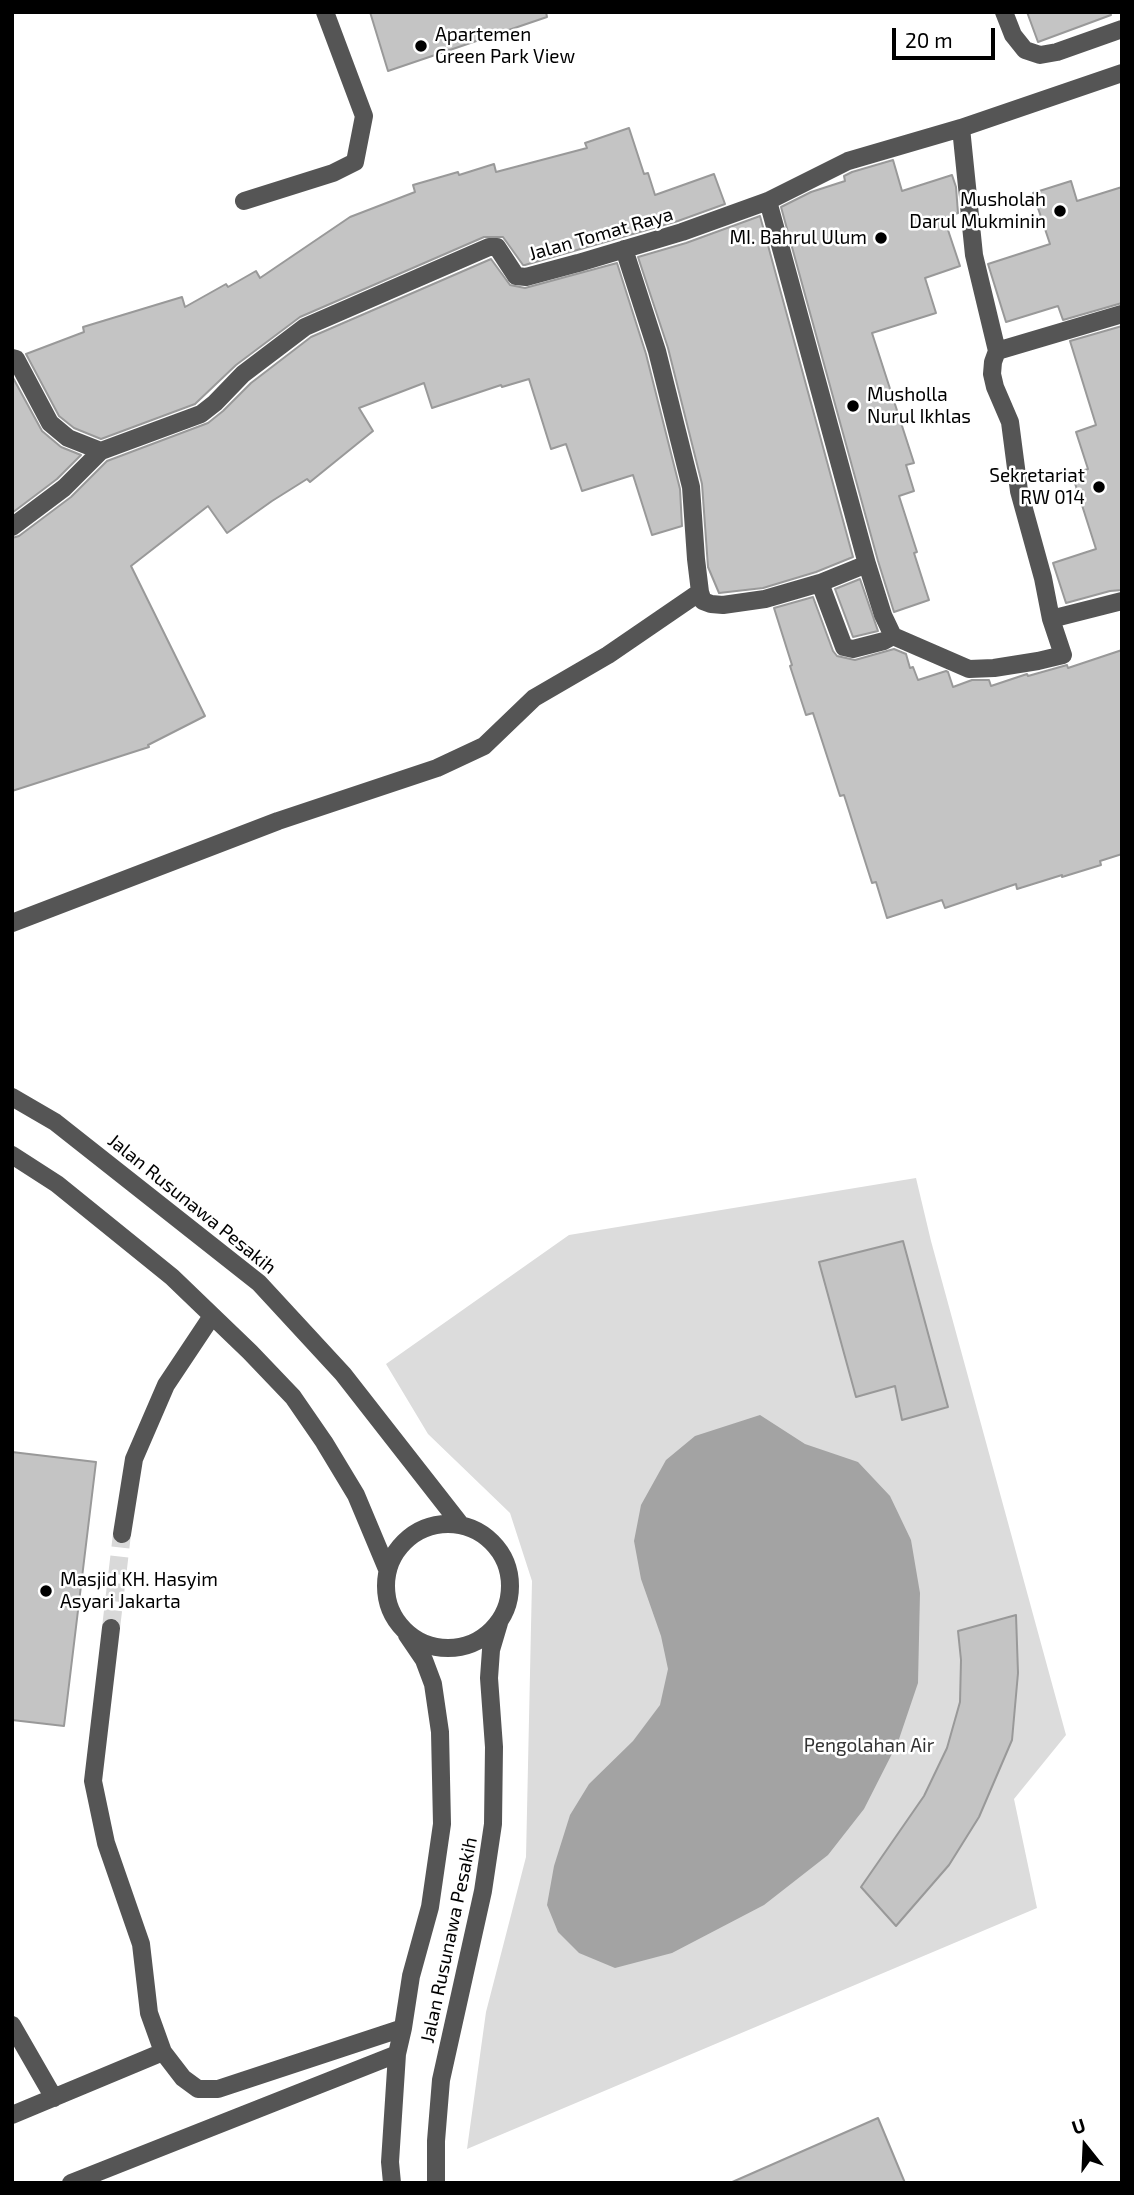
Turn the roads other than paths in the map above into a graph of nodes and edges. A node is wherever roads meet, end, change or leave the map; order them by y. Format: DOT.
graph roads {
  1 [pos="325,12"];
  2 [pos="1004,12"];
  3 [pos="1122,29"];
  4 [pos="1122,73"];
  5 [pos="961,128"];
  6 [pos="244,201"];
  7 [pos="768,201"];
  8 [pos="624,249"];
  9 [pos="1122,314"];
  10 [pos="997,351"];
  11 [pos="12,358"];
  12 [pos="101,451"];
  13 [pos="12,527"];
  14 [pos="867,564"];
  15 [pos="820,583"];
  16 [pos="699,592"];
  17 [pos="1122,601"];
  18 [pos="1051,619"];
  19 [pos="892,636"];
  20 [pos="12,923"];
  21 [pos="12,1097"];
  22 [pos="12,1155"];
  23 [pos="212,1316"];
  24 [pos="461,1525"];
  25 [pos="122,1534"];
  26 [pos="387,1569"];
  27 [pos="499,1623"];
  28 [pos="111,1628"];
  29 [pos="407,1634"];
  30 [pos="12,2025"];
  31 [pos="403,2028"];
  32 [pos="163,2052"];
  33 [pos="397,2054"];
  34 [pos="54,2098"];
  35 [pos="12,2115"];
  36 [pos="71,2183"];
  37 [pos="392,2183"];
  38 [pos="436,2183"];
  1 -- 6 [label="street"];
  2 -- 3 [label="street"];
  4 -- 5 [label="street, Jalan Tomat Raya"];
  5 -- 7 [label="street, Jalan Tomat Raya"];
  5 -- 10 [label="street"];
  7 -- 8 [label="street, Jalan Tomat Raya"];
  7 -- 14 [label="street"];
  8 -- 12 [label="street, Jalan Tomat Raya"];
  8 -- 16 [label="street"];
  9 -- 10 [label="street"];
  10 -- 18 [label="street"];
  11 -- 12 [label="street"];
  12 -- 13 [label="street"];
  14 -- 15 [label="street"];
  14 -- 19 [label="street"];
  15 -- 16 [label="street"];
  15 -- 19 [label="street"];
  16 -- 20 [label="street"];
  17 -- 18 [label="street"];
  18 -- 19 [label="street"];
  21 -- 24 [label="street, Jalan Rusunawa Pesakih"];
  22 -- 23 [label="street"];
  23 -- 25 [label="street"];
  23 -- 26 [label="street"];
  24 -- 26 [label="street"];
  24 -- 27 [label="street"];
  26 -- 29 [label="street"];
  27 -- 29 [label="street"];
  27 -- 38 [label="street, Jalan Rusunawa Pesakih"];
  28 -- 32 [label="street"];
  29 -- 31 [label="street, Jalan Rusunawa Pesakih"];
  30 -- 34 [label="street"];
  31 -- 32 [label="street"];
  31 -- 33 [label="street, Jalan Rusunawa Pesakih"];
  32 -- 34 [label="street"];
  33 -- 36 [label="street"];
  33 -- 37 [label="street, Jalan Rusunawa Pesakih"];
  34 -- 35 [label="street"];
}
